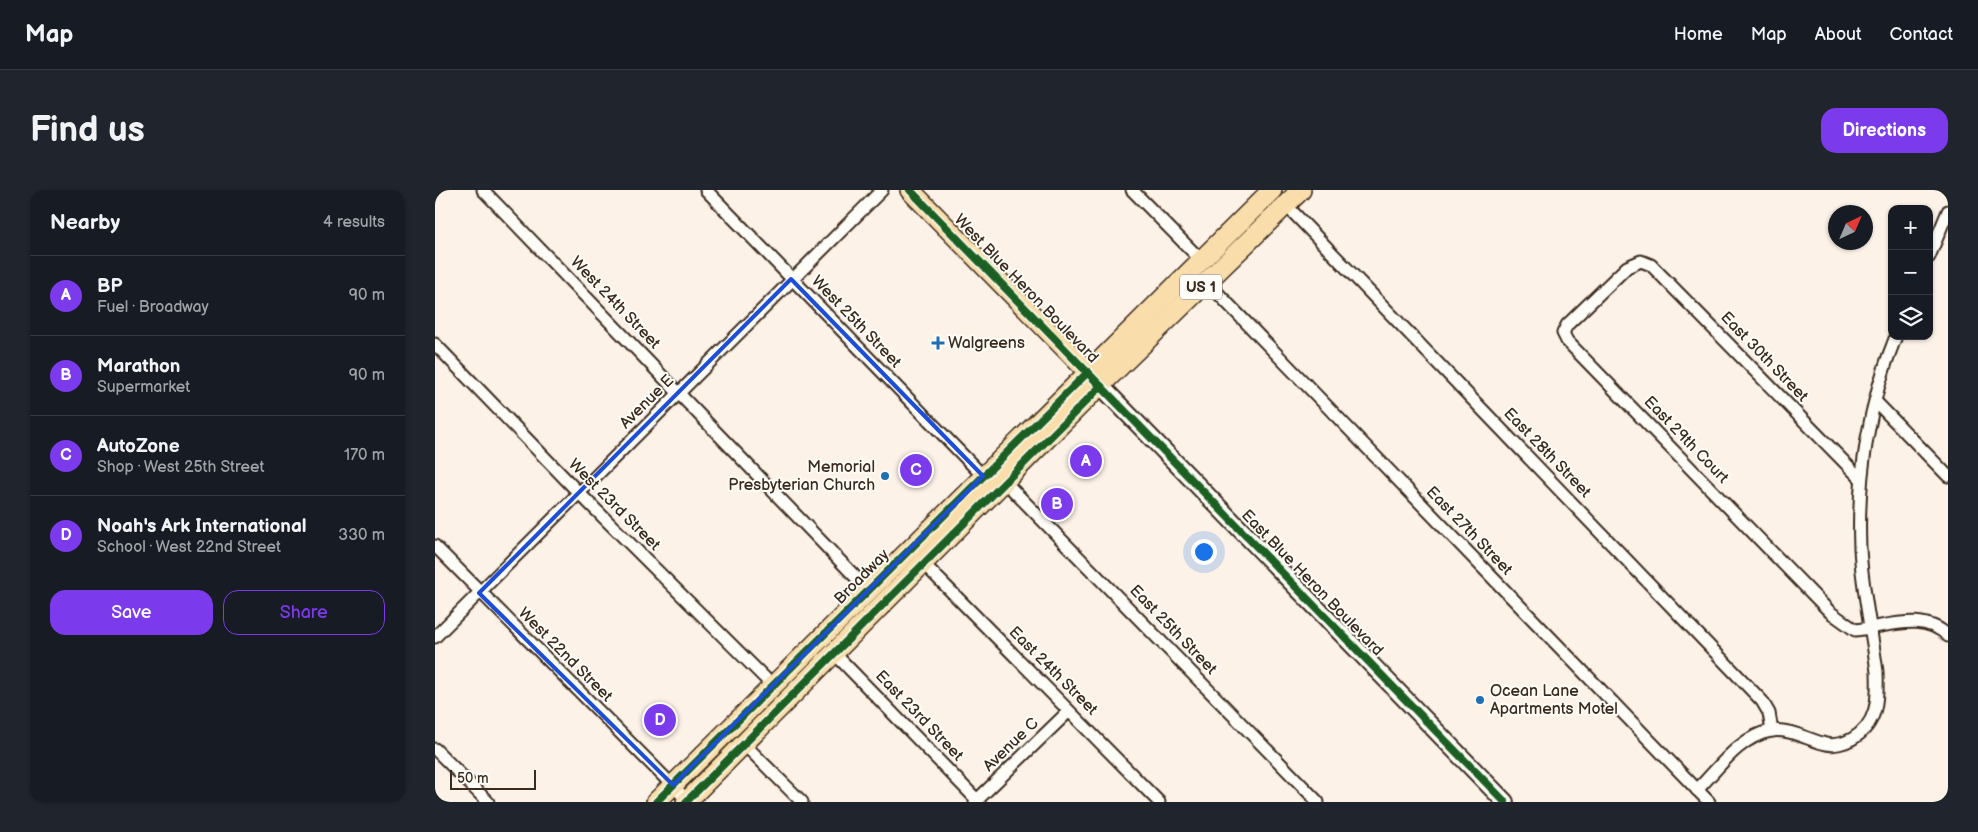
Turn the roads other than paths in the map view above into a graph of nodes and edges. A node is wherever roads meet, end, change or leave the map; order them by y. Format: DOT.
graph roads {
  1 [pos="483,190"];
  2 [pos="706,190"];
  3 [pos="882,190"];
  4 [pos="911,190"];
  5 [pos="1132,190"];
  6 [pos="1272,190"];
  7 [pos="1301,190"];
  8 [pos="1286,198"];
  9 [pos="1948,211"];
  10 [pos="1932,250"];
  11 [pos="1201,260"];
  12 [pos="1641,261"];
  13 [pos="791,279"];
  14 [pos="1207,282"];
  15 [pos="1895,340"];
  16 [pos="435,344"];
  17 [pos="1088,372"];
  18 [pos="1101,386"];
  19 [pos="679,393"];
  20 [pos="1876,402"];
  21 [pos="983,476"];
  22 [pos="1948,476"];
  23 [pos="1861,479"];
  24 [pos="1005,482"];
  25 [pos="579,493"];
  26 [pos="435,546"];
  27 [pos="924,564"];
  28 [pos="869,591"];
  29 [pos="479,593"];
  30 [pos="1871,628"];
  31 [pos="1948,636"];
  32 [pos="435,637"];
  33 [pos="835,654"];
  34 [pos="773,686"];
  35 [pos="1069,711"];
  36 [pos="1771,731"];
  37 [pos="743,744"];
  38 [pos="435,749"];
  39 [pos="673,785"];
  40 [pos="1697,790"];
  41 [pos="687,801"];
  42 [pos="977,801"];
  43 [pos="1505,801"];
  44 [pos="488,802"];
  45 [pos="656,802"];
  46 [pos="802,802"];
  47 [pos="1159,802"];
  48 [pos="1318,802"];
  49 [pos="1709,802"];
  1 -- 19 [label="street, West 24th Street"];
  2 -- 13 [label="street, West 25th Street"];
  3 -- 13 [label="street, Avenue E"];
  4 -- 17 [label="main road, West Blue Heron Boulevard"];
  5 -- 11 [label="street"];
  6 -- 11 [label="main road, Broadway / US 1"];
  7 -- 8 [label="main road, US 1"];
  8 -- 14 [label="main road, US 1"];
  8 -- 36 [label="street, East 28th Street"];
  9 -- 10 [label="street"];
  11 -- 17 [label="main road, Broadway / US 1"];
  12 -- 23 [label="street, East 30th Street"];
  12 -- 30 [label="street, East 29th Court"];
  13 -- 19 [label="street, Avenue E"];
  13 -- 21 [label="street, West 25th Street"];
  14 -- 18 [label="main road, US 1"];
  14 -- 40 [label="street, East 27th Street"];
  15 -- 20 [label="street"];
  16 -- 25 [label="street, West 23rd Street"];
  17 -- 18 [label="main road, West Blue Heron Boulevard"];
  17 -- 21 [label="main road, Broadway / US 1"];
  18 -- 24 [label="main road, US 1"];
  18 -- 43 [label="main road, East Blue Heron Boulevard"];
  19 -- 25 [label="street, Avenue E"];
  19 -- 28 [label="street, West 24th Street"];
  20 -- 22 [label="street"];
  20 -- 23 [label="street"];
  21 -- 28 [label="main road, Broadway / US 1"];
  23 -- 30 [label="street"];
  24 -- 27 [label="main road, US 1"];
  24 -- 48 [label="street, East 25th Street"];
  25 -- 29 [label="street, Avenue E"];
  25 -- 34 [label="street, West 23rd Street"];
  26 -- 29 [label="street, West 22nd Street"];
  27 -- 33 [label="main road, US 1"];
  27 -- 35 [label="street, East 24th Street"];
  28 -- 34 [label="main road, Broadway / US 1"];
  29 -- 32 [label="street, Avenue E"];
  29 -- 39 [label="street, West 22nd Street"];
  30 -- 31 [label="street"];
  30 -- 36 [label="street"];
  33 -- 37 [label="main road, US 1"];
  33 -- 42 [label="street, East 23rd Street"];
  34 -- 39 [label="main road, Broadway / US 1"];
  35 -- 42 [label="street, Avenue C"];
  35 -- 47 [label="street, East 24th Street"];
  36 -- 40 [label="street"];
  37 -- 41 [label="main road, US 1"];
  37 -- 46 [label="street"];
  38 -- 44 [label="street"];
  39 -- 41 [label="street, West 22nd Street"];
  39 -- 45 [label="main road, Broadway / US 1"];
  40 -- 49 [label="street, East 27th Street"];
}
